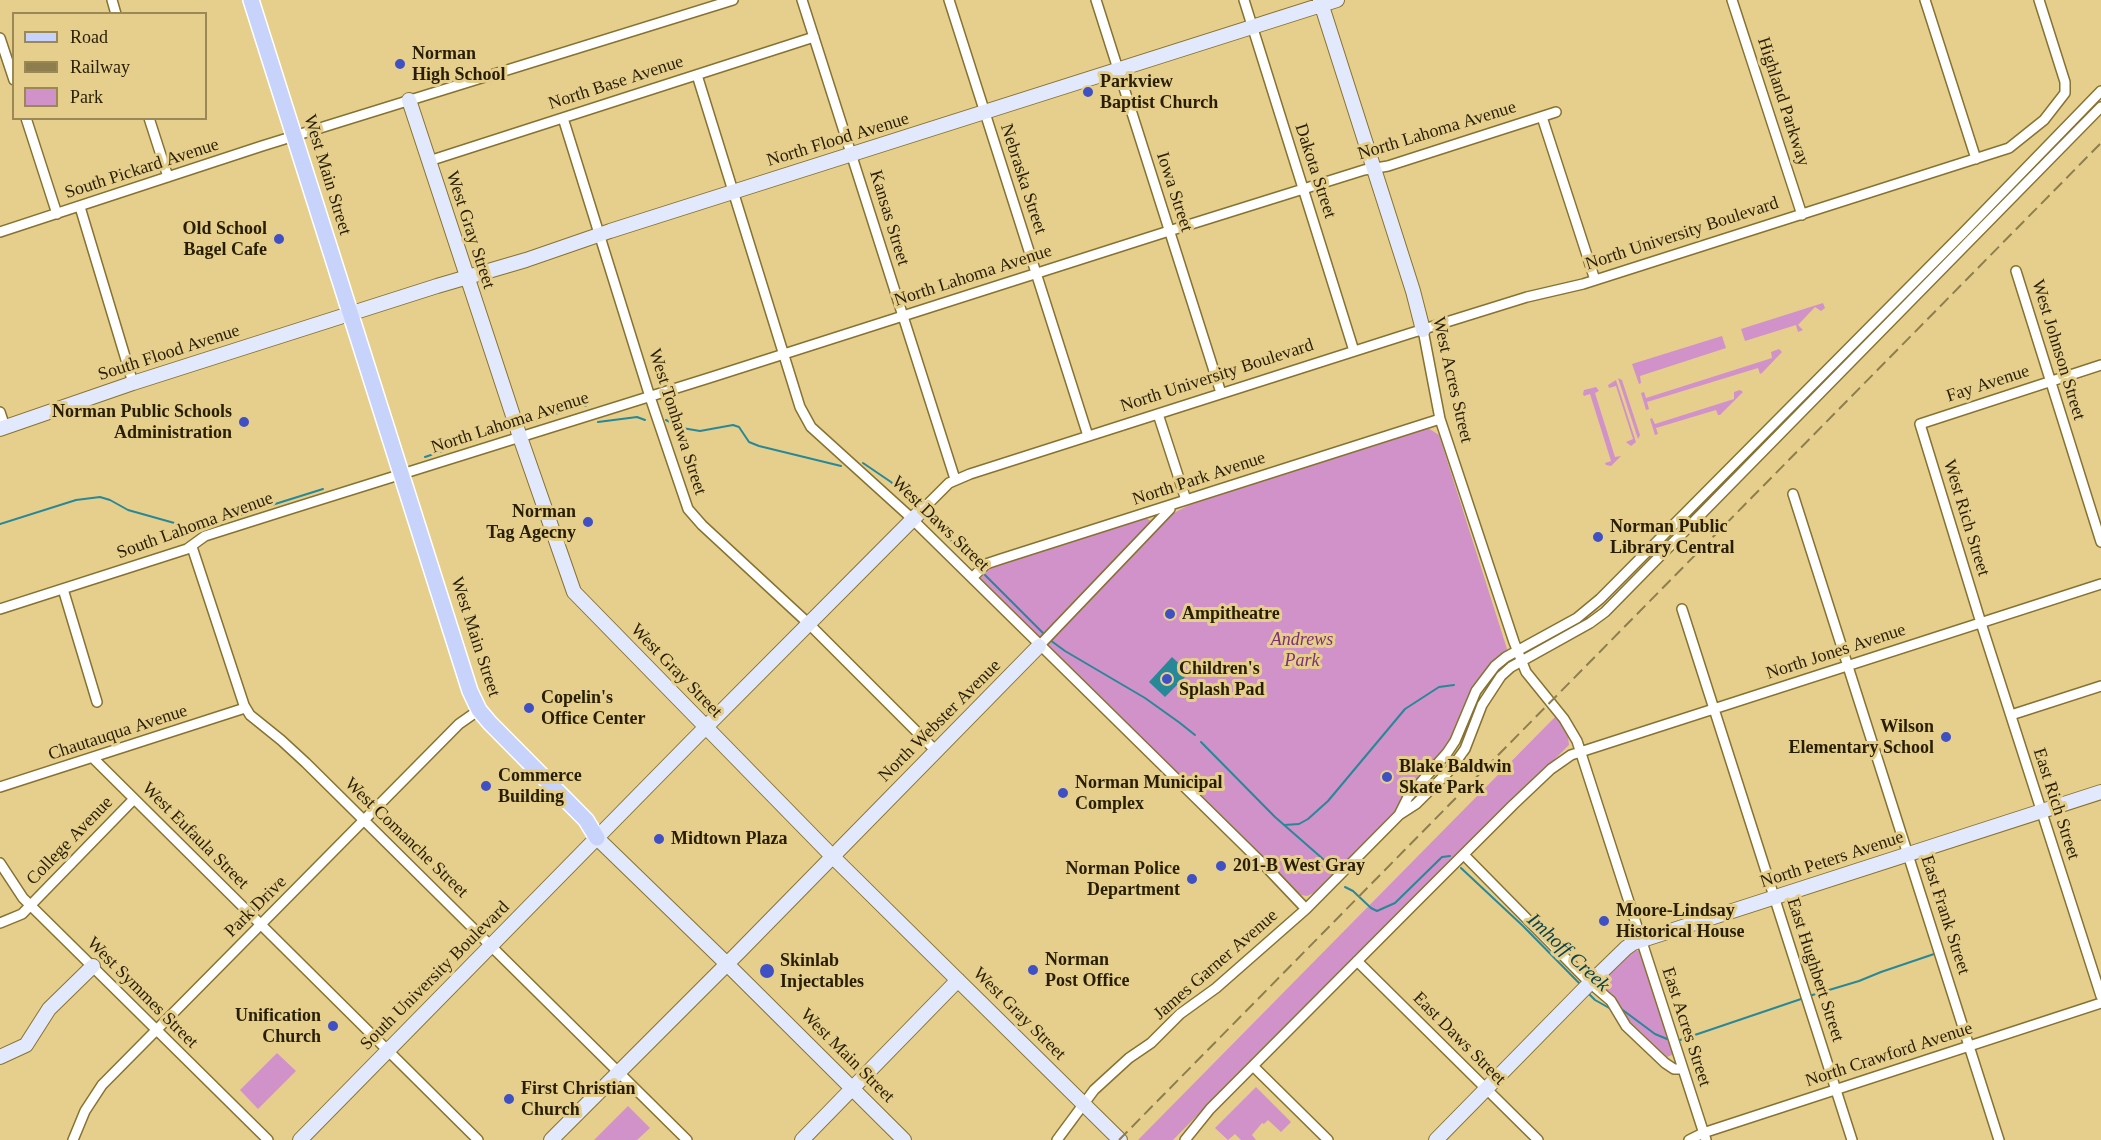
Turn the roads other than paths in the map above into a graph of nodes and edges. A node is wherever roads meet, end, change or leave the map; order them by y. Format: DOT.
graph roads {
  1 [pos="251,0"];
  2 [pos="734,0"];
  3 [pos="802,0"];
  4 [pos="949,0"];
  5 [pos="1096,0"];
  6 [pos="1244,0"];
  7 [pos="1337,0"];
  8 [pos="1732,0"];
  9 [pos="1925,0"];
  10 [pos="2039,0"];
  11 [pos="1321,2"];
  12 [pos="1252,26"];
  13 [pos="814,37"];
  14 [pos="0,38"];
  15 [pos="1118,69"];
  16 [pos="12,74"];
  17 [pos="697,75"];
  18 [pos="2101,91"];
  19 [pos="409,100"];
  20 [pos="2101,107"];
  21 [pos="1556,112"];
  22 [pos="985,113"];
  23 [pos="1542,117"];
  24 [pos="563,118"];
  25 [pos="27,120"];
  26 [pos="150,120"];
  27 [pos="294,136"];
  28 [pos="852,154"];
  29 [pos="1976,159"];
  30 [pos="429,161"];
  31 [pos="1374,168"];
  32 [pos="168,177"];
  33 [pos="1303,189"];
  34 [pos="733,192"];
  35 [pos="80,207"];
  36 [pos="57,214"];
  37 [pos="1802,215"];
  38 [pos="1169,231"];
  39 [pos="0,232"];
  40 [pos="600,234"];
  41 [pos="2016,271"];
  42 [pos="1036,273"];
  43 [pos="467,278"];
  44 [pos="1595,280"];
  45 [pos="350,315"];
  46 [pos="902,317"];
  47 [pos="1423,330"];
  48 [pos="1354,351"];
  49 [pos="784,354"];
  50 [pos="2101,365"];
  51 [pos="2050,381"];
  52 [pos="134,383"];
  53 [pos="1221,393"];
  54 [pos="650,397"];
  55 [pos="0,412"];
  56 [pos="1158,414"];
  57 [pos="1440,419"];
  58 [pos="1920,424"];
  59 [pos="3,428"];
  60 [pos="1088,436"];
  61 [pos="520,437"];
  62 [pos="401,474"];
  63 [pos="955,479"];
  64 [pos="1793,494"];
  65 [pos="1182,502"];
  66 [pos="919,514"];
  67 [pos="2101,542"];
  68 [pos="192,547"];
  69 [pos="972,578"];
  70 [pos="2101,584"];
  71 [pos="63,589"];
  72 [pos="0,609"];
  73 [pos="1683,609"];
  74 [pos="1981,622"];
  75 [pos="809,624"];
  76 [pos="1040,645"];
  77 [pos="1517,651"];
  78 [pos="1521,661"];
  79 [pos="1847,665"];
  80 [pos="2101,686"];
  81 [pos="97,702"];
  82 [pos="245,708"];
  83 [pos="1714,708"];
  84 [pos="479,710"];
  85 [pos="2011,715"];
  86 [pos="706,728"];
  87 [pos="936,752"];
  88 [pos="1581,752"];
  89 [pos="93,758"];
  90 [pos="0,788"];
  91 [pos="2101,792"];
  92 [pos="134,799"];
  93 [pos="2041,811"];
  94 [pos="1400,815"];
  95 [pos="364,819"];
  96 [pos="597,838"];
  97 [pos="1908,854"];
  98 [pos="1464,855"];
  99 [pos="832,856"];
  100 [pos="0,863"];
  101 [pos="1775,897"];
  102 [pos="30,905"];
  103 [pos="1306,909"];
  104 [pos="0,923"];
  105 [pos="261,925"];
  106 [pos="1642,940"];
  107 [pos="491,945"];
  108 [pos="1358,961"];
  109 [pos="727,964"];
  110 [pos="93,966"];
  111 [pos="958,980"];
  112 [pos="1586,988"];
  113 [pos="2101,996"];
  114 [pos="2101,1003"];
  115 [pos="156,1030"];
  116 [pos="1969,1047"];
  117 [pos="387,1050"];
  118 [pos="0,1057"];
  119 [pos="1254,1066"];
  120 [pos="1683,1069"];
  121 [pos="618,1071"];
  122 [pos="852,1089"];
  123 [pos="1486,1089"];
  124 [pos="1836,1090"];
  125 [pos="1083,1103"];
  126 [pos="1704,1136"];
  127 [pos="1112,1137"];
  128 [pos="73,1140"];
  129 [pos="268,1140"];
  130 [pos="300,1140"];
  131 [pos="477,1140"];
  132 [pos="550,1140"];
  133 [pos="687,1140"];
  134 [pos="802,1140"];
  135 [pos="904,1140"];
  136 [pos="1057,1140"];
  137 [pos="1185,1140"];
  138 [pos="1328,1140"];
  139 [pos="1436,1140"];
  140 [pos="1538,1140"];
  141 [pos="1689,1140"];
  142 [pos="1852,1140"];
  143 [pos="2000,1140"];
  1 -- 27 [label="main road, West Main Street"];
  2 -- 19 [label="street, South Pickard Avenue"];
  3 -- 13 [label="street, Kansas Street"];
  4 -- 22 [label="street, Nebraska Street"];
  5 -- 15 [label="street, Iowa Street"];
  6 -- 12 [label="street, Dakota Street"];
  7 -- 11 [label="street, North Flood Avenue"];
  8 -- 37 [label="street, Highland Parkway"];
  9 -- 29 [label="street"];
  10 -- 29 [label="street, North University Boulevard"];
  11 -- 12 [label="street, North Flood Avenue"];
  11 -- 31 [label="street, West Acres Street"];
  12 -- 15 [label="street, North Flood Avenue"];
  12 -- 33 [label="street, Dakota Street"];
  13 -- 17 [label="street, North Base Avenue"];
  13 -- 28 [label="street, Kansas Street"];
  14 -- 16 [label="street"];
  15 -- 22 [label="street, North Flood Avenue"];
  15 -- 38 [label="street, Iowa Street"];
  17 -- 24 [label="street, North Base Avenue"];
  17 -- 34 [label="street, West Daws Street"];
  18 -- 77 [label="street, James Garner Avenue"];
  19 -- 27 [label="street, South Pickard Avenue"];
  19 -- 30 [label="street, West Gray Street"];
  20 -- 78 [label="street, James Garner Avenue"];
  21 -- 23 [label="street, North Lahoma Avenue"];
  22 -- 28 [label="street, North Flood Avenue"];
  22 -- 42 [label="street, Nebraska Street"];
  23 -- 31 [label="street, North Lahoma Avenue"];
  23 -- 44 [label="street"];
  24 -- 30 [label="street, North Base Avenue"];
  24 -- 40 [label="street, West Tonhawa Street"];
  25 -- 36 [label="street"];
  26 -- 32 [label="street"];
  27 -- 32 [label="street, South Pickard Avenue"];
  27 -- 45 [label="main road, West Main Street"];
  28 -- 34 [label="street, North Flood Avenue"];
  28 -- 46 [label="street, Kansas Street"];
  29 -- 37 [label="street, North University Boulevard"];
  30 -- 43 [label="street, West Gray Street"];
  31 -- 33 [label="street, North Lahoma Avenue"];
  31 -- 47 [label="street, West Acres Street"];
  32 -- 35 [label="street, South Pickard Avenue"];
  33 -- 38 [label="street, North Lahoma Avenue"];
  33 -- 48 [label="street, Dakota Street"];
  34 -- 40 [label="street, North Flood Avenue"];
  34 -- 49 [label="street, West Daws Street"];
  35 -- 36 [label="street, South Pickard Avenue"];
  35 -- 52 [label="street"];
  36 -- 39 [label="street, South Pickard Avenue"];
  37 -- 44 [label="street, North University Boulevard"];
  38 -- 42 [label="street, North Lahoma Avenue"];
  38 -- 53 [label="street, Iowa Street"];
  40 -- 43 [label="street, North Flood Avenue"];
  40 -- 54 [label="street, West Tonhawa Street"];
  41 -- 51 [label="street, West Johnson Street"];
  42 -- 46 [label="street, North Lahoma Avenue"];
  42 -- 60 [label="street, Nebraska Street"];
  43 -- 45 [label="street, North Flood Avenue"];
  43 -- 61 [label="street, West Gray Street"];
  44 -- 47 [label="street, North University Boulevard"];
  45 -- 52 [label="street, South Flood Avenue"];
  45 -- 62 [label="main road, West Main Street"];
  46 -- 49 [label="street, North Lahoma Avenue"];
  46 -- 63 [label="street, Kansas Street"];
  47 -- 48 [label="street, North University Boulevard"];
  47 -- 57 [label="street, West Acres Street"];
  48 -- 53 [label="street, North University Boulevard"];
  49 -- 54 [label="street, North Lahoma Avenue"];
  49 -- 66 [label="street, West Daws Street"];
  50 -- 51 [label="street, Fay Avenue"];
  51 -- 58 [label="street, Fay Avenue"];
  51 -- 67 [label="street, West Johnson Street"];
  52 -- 59 [label="street, South Flood Avenue"];
  53 -- 56 [label="street, North University Boulevard"];
  54 -- 61 [label="street, North Lahoma Avenue"];
  54 -- 75 [label="street, West Tonhawa Street"];
  55 -- 59 [label="street"];
  56 -- 60 [label="street, North University Boulevard"];
  56 -- 65 [label="street"];
  57 -- 65 [label="street, North Park Avenue"];
  57 -- 77 [label="street, West Acres Street"];
  58 -- 74 [label="street, West Rich Street"];
  60 -- 63 [label="street, North University Boulevard"];
  61 -- 62 [label="street, North Lahoma Avenue"];
  61 -- 86 [label="street, West Gray Street"];
  62 -- 68 [label="street, South Lahoma Avenue"];
  62 -- 84 [label="main road, West Main Street"];
  63 -- 66 [label="street, North University Boulevard"];
  64 -- 79 [label="street, East Frank Street"];
  65 -- 69 [label="street, North Park Avenue"];
  65 -- 76 [label="street, North Webster Avenue"];
  66 -- 69 [label="street, West Daws Street"];
  66 -- 75 [label="street, North University Boulevard"];
  68 -- 71 [label="street, South Lahoma Avenue"];
  68 -- 82 [label="street, West Comanche Street"];
  69 -- 76 [label="street, West Daws Street"];
  70 -- 74 [label="street, North Jones Avenue"];
  71 -- 72 [label="street, South Lahoma Avenue"];
  71 -- 81 [label="street"];
  73 -- 83 [label="street, East Hughbert Street"];
  74 -- 79 [label="street, North Jones Avenue"];
  74 -- 85 [label="street, East Rich Street"];
  75 -- 86 [label="street, North University Boulevard"];
  75 -- 87 [label="street, West Tonhawa Street"];
  76 -- 87 [label="street, North Webster Avenue"];
  76 -- 103 [label="street, West Daws Street"];
  77 -- 78 [label="street, West Acres Street"];
  77 -- 94 [label="street, James Garner Avenue"];
  78 -- 88 [label="street, West Acres Street"];
  78 -- 94 [label="street, James Garner Avenue"];
  79 -- 83 [label="street, North Jones Avenue"];
  79 -- 97 [label="street, East Frank Street"];
  80 -- 85 [label="street"];
  82 -- 89 [label="street, Chautauqua Avenue"];
  82 -- 95 [label="street, West Comanche Street"];
  83 -- 88 [label="street, North Jones Avenue"];
  83 -- 101 [label="street, East Hughbert Street"];
  84 -- 95 [label="street, Park Drive"];
  84 -- 96 [label="main road, West Main Street"];
  85 -- 93 [label="street, East Rich Street"];
  86 -- 96 [label="street, North University Boulevard"];
  86 -- 99 [label="street, West Gray Street"];
  87 -- 99 [label="street, North Webster Avenue"];
  88 -- 98 [label="street, North Jones Avenue"];
  88 -- 106 [label="street, East Acres Street"];
  89 -- 90 [label="street, Chautauqua Avenue"];
  89 -- 92 [label="street, West Eufaula Street"];
  91 -- 93 [label="street, North Peters Avenue"];
  92 -- 102 [label="street, College Avenue"];
  92 -- 105 [label="street, West Eufaula Street"];
  93 -- 97 [label="street, North Peters Avenue"];
  93 -- 113 [label="street, East Rich Street"];
  94 -- 103 [label="street, James Garner Avenue"];
  95 -- 105 [label="street, Park Drive"];
  95 -- 107 [label="street, West Comanche Street"];
  96 -- 107 [label="street, South University Boulevard"];
  96 -- 109 [label="street, West Main Street"];
  97 -- 101 [label="street, North Peters Avenue"];
  97 -- 116 [label="street, East Frank Street"];
  98 -- 108 [label="street, North Jones Avenue"];
  98 -- 112 [label="street"];
  99 -- 109 [label="street, North Webster Avenue"];
  99 -- 111 [label="street, West Gray Street"];
  100 -- 102 [label="street, West Symmes Street"];
  101 -- 106 [label="street, North Peters Avenue"];
  101 -- 124 [label="street, East Hughbert Street"];
  102 -- 104 [label="street, College Avenue"];
  102 -- 110 [label="street, West Symmes Street"];
  103 -- 125 [label="street, James Garner Avenue"];
  105 -- 115 [label="street, Park Drive"];
  105 -- 117 [label="street, West Eufaula Street"];
  106 -- 112 [label="street, North Peters Avenue"];
  106 -- 120 [label="street, East Acres Street"];
  107 -- 117 [label="street, South University Boulevard"];
  107 -- 121 [label="street, West Comanche Street"];
  108 -- 119 [label="street, North Jones Avenue"];
  108 -- 123 [label="street, East Daws Street"];
  109 -- 121 [label="street, North Webster Avenue"];
  109 -- 122 [label="street, West Main Street"];
  110 -- 115 [label="street, West Symmes Street"];
  110 -- 118 [label="street"];
  111 -- 122 [label="street"];
  111 -- 125 [label="street, West Gray Street"];
  112 -- 120 [label="street"];
  112 -- 123 [label="street, North Peters Avenue"];
  114 -- 116 [label="street, North Crawford Avenue"];
  115 -- 128 [label="street, Park Drive"];
  115 -- 129 [label="street, West Symmes Street"];
  116 -- 124 [label="street, North Crawford Avenue"];
  116 -- 143 [label="street, East Frank Street"];
  117 -- 130 [label="street, South University Boulevard"];
  117 -- 131 [label="street, West Eufaula Street"];
  119 -- 137 [label="street, North Jones Avenue"];
  119 -- 138 [label="street"];
  120 -- 126 [label="street, East Acres Street"];
  121 -- 132 [label="street, North Webster Avenue"];
  121 -- 133 [label="street, West Comanche Street"];
  122 -- 134 [label="street"];
  122 -- 135 [label="street, West Main Street"];
  123 -- 139 [label="street, North Peters Avenue"];
  123 -- 140 [label="street, East Daws Street"];
  124 -- 126 [label="street, North Crawford Avenue"];
  124 -- 142 [label="street, East Hughbert Street"];
  125 -- 127 [label="street, West Gray Street"];
  125 -- 136 [label="street, James Garner Avenue"];
  126 -- 141 [label="street, North Crawford Avenue"];
}
